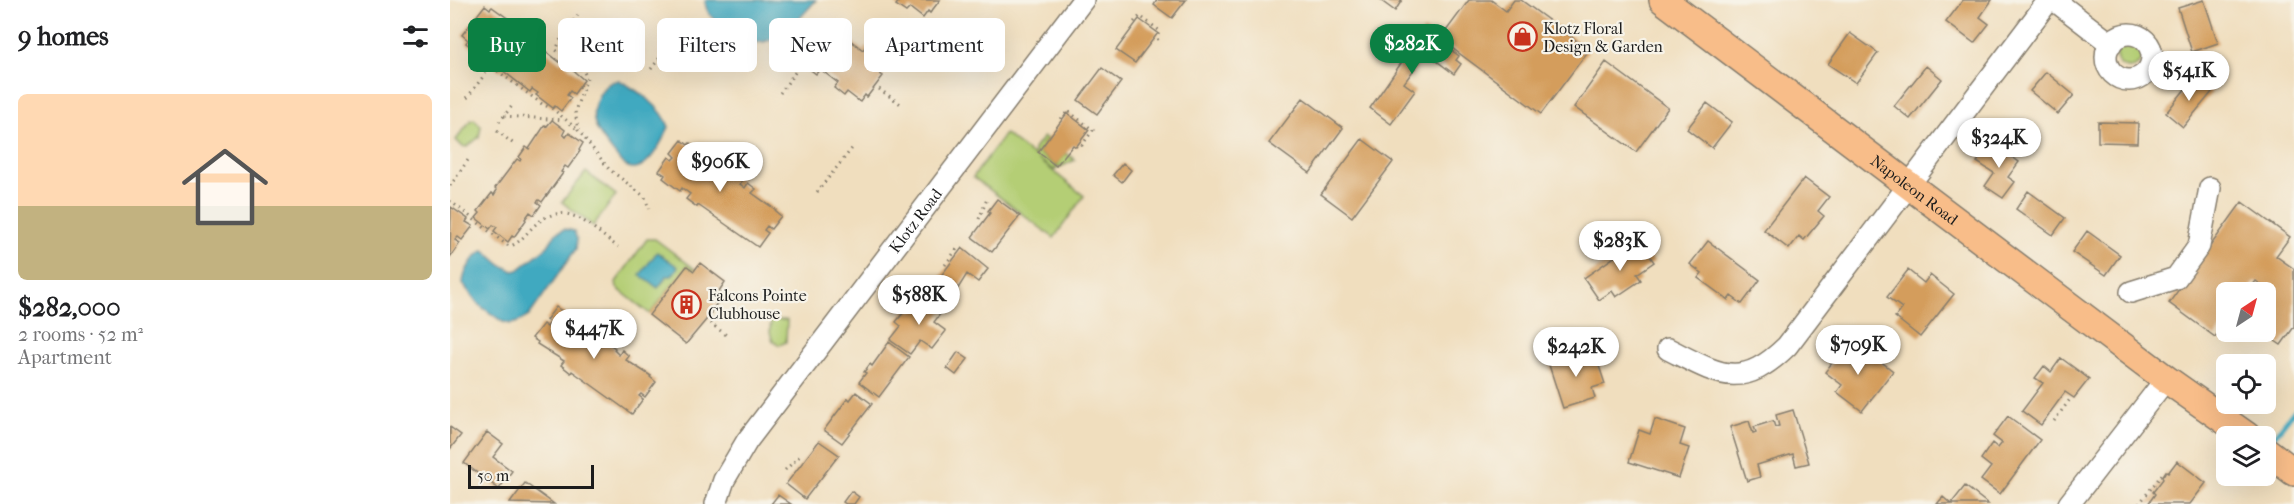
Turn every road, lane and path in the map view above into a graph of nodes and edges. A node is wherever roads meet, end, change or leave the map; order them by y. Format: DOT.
graph roads {
  1 [pos="1083,0"];
  2 [pos="1664,0"];
  3 [pos="2049,0"];
  4 [pos="2054,0"];
  5 [pos="578,15"];
  6 [pos="1134,22"];
  7 [pos="1156,43"];
  8 [pos="2111,44"];
  9 [pos="657,61"];
  10 [pos="651,69"];
  11 [pos="795,72"];
  12 [pos="879,89"];
  13 [pos="780,93"];
  14 [pos="467,98"];
  15 [pos="902,105"];
  16 [pos="512,106"];
  17 [pos="504,116"];
  18 [pos="1061,119"];
  19 [pos="566,120"];
  20 [pos="499,122"];
  21 [pos="578,130"];
  22 [pos="496,131"];
  23 [pos="515,145"];
  24 [pos="854,146"];
  25 [pos="1080,148"];
  26 [pos="468,160"];
  27 [pos="1909,185"];
  28 [pos="450,186"];
  29 [pos="2210,188"];
  30 [pos="817,192"];
  31 [pos="987,199"];
  32 [pos="450,201"];
  33 [pos="649,209"];
  34 [pos="979,219"];
  35 [pos="618,247"];
  36 [pos="957,249"];
  37 [pos="945,265"];
  38 [pos="2131,292"];
  39 [pos="710,322"];
  40 [pos="729,337"];
  41 [pos="1668,349"];
  42 [pos="2166,379"];
  43 [pos="2071,398"];
  44 [pos="2054,421"];
  45 [pos="2233,426"];
  46 [pos="800,456"];
  47 [pos="2276,458"];
  48 [pos="785,470"];
  49 [pos="2294,472"];
  50 [pos="2163,473"];
  51 [pos="716,504"];
  52 [pos="2069,504"];
  53 [pos="2139,504"];
  1 -- 51 [label="street, Klotz Road"];
  2 -- 27 [label="main road, Napoleon Road"];
  3 -- 27 [label="street"];
  4 -- 8 [label="street"];
  5 -- 21 [label="path"];
  6 -- 7 [label="path"];
  9 -- 10 [label="path"];
  11 -- 13 [label="path"];
  12 -- 15 [label="path"];
  14 -- 19 [label="path"];
  16 -- 17 [label="path"];
  17 -- 19 [label="path"];
  17 -- 20 [label="path"];
  18 -- 25 [label="path"];
  19 -- 21 [label="path"];
  21 -- 33 [label="path"];
  22 -- 23 [label="path"];
  24 -- 30 [label="path"];
  26 -- 28 [label="path"];
  27 -- 41 [label="street"];
  27 -- 42 [label="main road, Napoleon Road"];
  29 -- 38 [label="street"];
  31 -- 34 [label="path"];
  32 -- 35 [label="path"];
  36 -- 37 [label="path"];
  39 -- 40 [label="path"];
  42 -- 45 [label="main road, Napoleon Road"];
  42 -- 52 [label="street"];
  43 -- 44 [label="path"];
  46 -- 48 [label="path"];
  47 -- 49 [label="main road"];
  50 -- 53 [label="path"];
}
